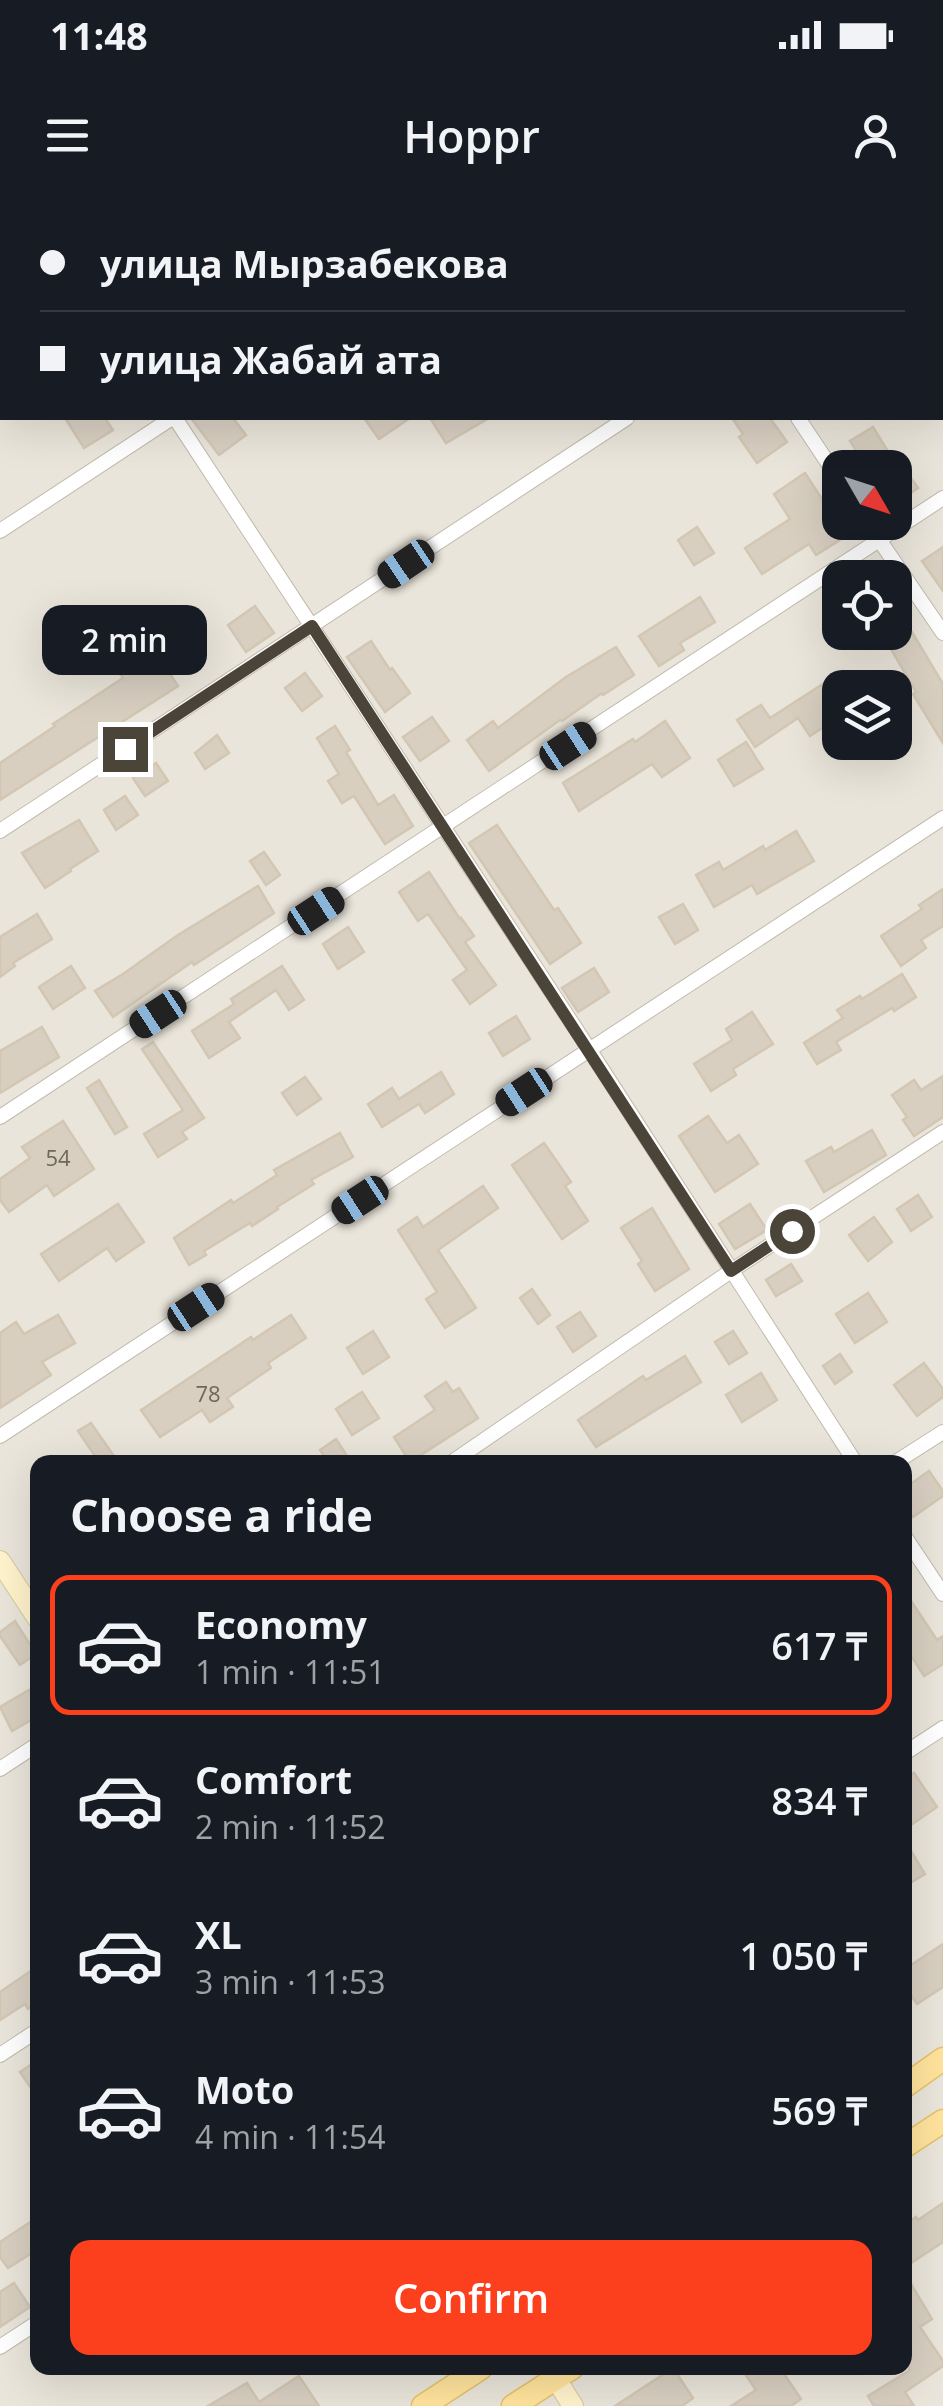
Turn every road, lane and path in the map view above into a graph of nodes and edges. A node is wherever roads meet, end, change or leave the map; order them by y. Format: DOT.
graph roads {
  1 [pos="171,420"];
  2 [pos="175,420"];
  3 [pos="624,420"];
  4 [pos="799,420"];
  5 [pos="822,454"];
  6 [pos="943,498"];
  7 [pos="0,531"];
  8 [pos="880,541"];
  9 [pos="312,626"];
  10 [pos="943,633"];
  11 [pos="943,818"];
  12 [pos="442,828"];
  13 [pos="0,831"];
  14 [pos="589,1050"];
  15 [pos="0,1117"];
  16 [pos="943,1132"];
  17 [pos="731,1271"];
  18 [pos="943,1432"];
  19 [pos="0,1436"];
  20 [pos="462,1455"];
  21 [pos="850,1455"];
  22 [pos="907,1455"];
  23 [pos="912,1548"];
  24 [pos="0,1560"];
  25 [pos="943,1594"];
  26 [pos="30,1607"];
  27 [pos="943,1728"];
  28 [pos="912,1748"];
  29 [pos="30,1749"];
  30 [pos="0,1769"];
  31 [pos="30,2035"];
  32 [pos="0,2055"];
  33 [pos="943,2058"];
  34 [pos="912,2081"];
  35 [pos="943,2121"];
  36 [pos="912,2141"];
  37 [pos="30,2327"];
  38 [pos="0,2347"];
  39 [pos="470,2375"];
  40 [pos="554,2375"];
  41 [pos="561,2375"];
  42 [pos="423,2406"];
  43 [pos="513,2406"];
  44 [pos="573,2406"];
  1 -- 7 [label="street"];
  2 -- 9 [label="street"];
  3 -- 9 [label="street"];
  4 -- 5 [label="street"];
  6 -- 8 [label="street"];
  8 -- 10 [label="street"];
  8 -- 12 [label="street"];
  9 -- 12 [label="street"];
  9 -- 13 [label="street"];
  11 -- 14 [label="street"];
  12 -- 14 [label="street"];
  12 -- 15 [label="street"];
  14 -- 17 [label="street"];
  14 -- 19 [label="street"];
  16 -- 17 [label="street"];
  17 -- 20 [label="street"];
  17 -- 21 [label="street"];
  18 -- 22 [label="street"];
  23 -- 25 [label="street"];
  24 -- 26 [label="street"];
  27 -- 28 [label="street"];
  29 -- 30 [label="street"];
  31 -- 32 [label="street"];
  33 -- 34 [label="main road"];
  35 -- 36 [label="main road"];
  37 -- 38 [label="street"];
  39 -- 42 [label="main road"];
  40 -- 43 [label="main road"];
  41 -- 44 [label="street"];
}
